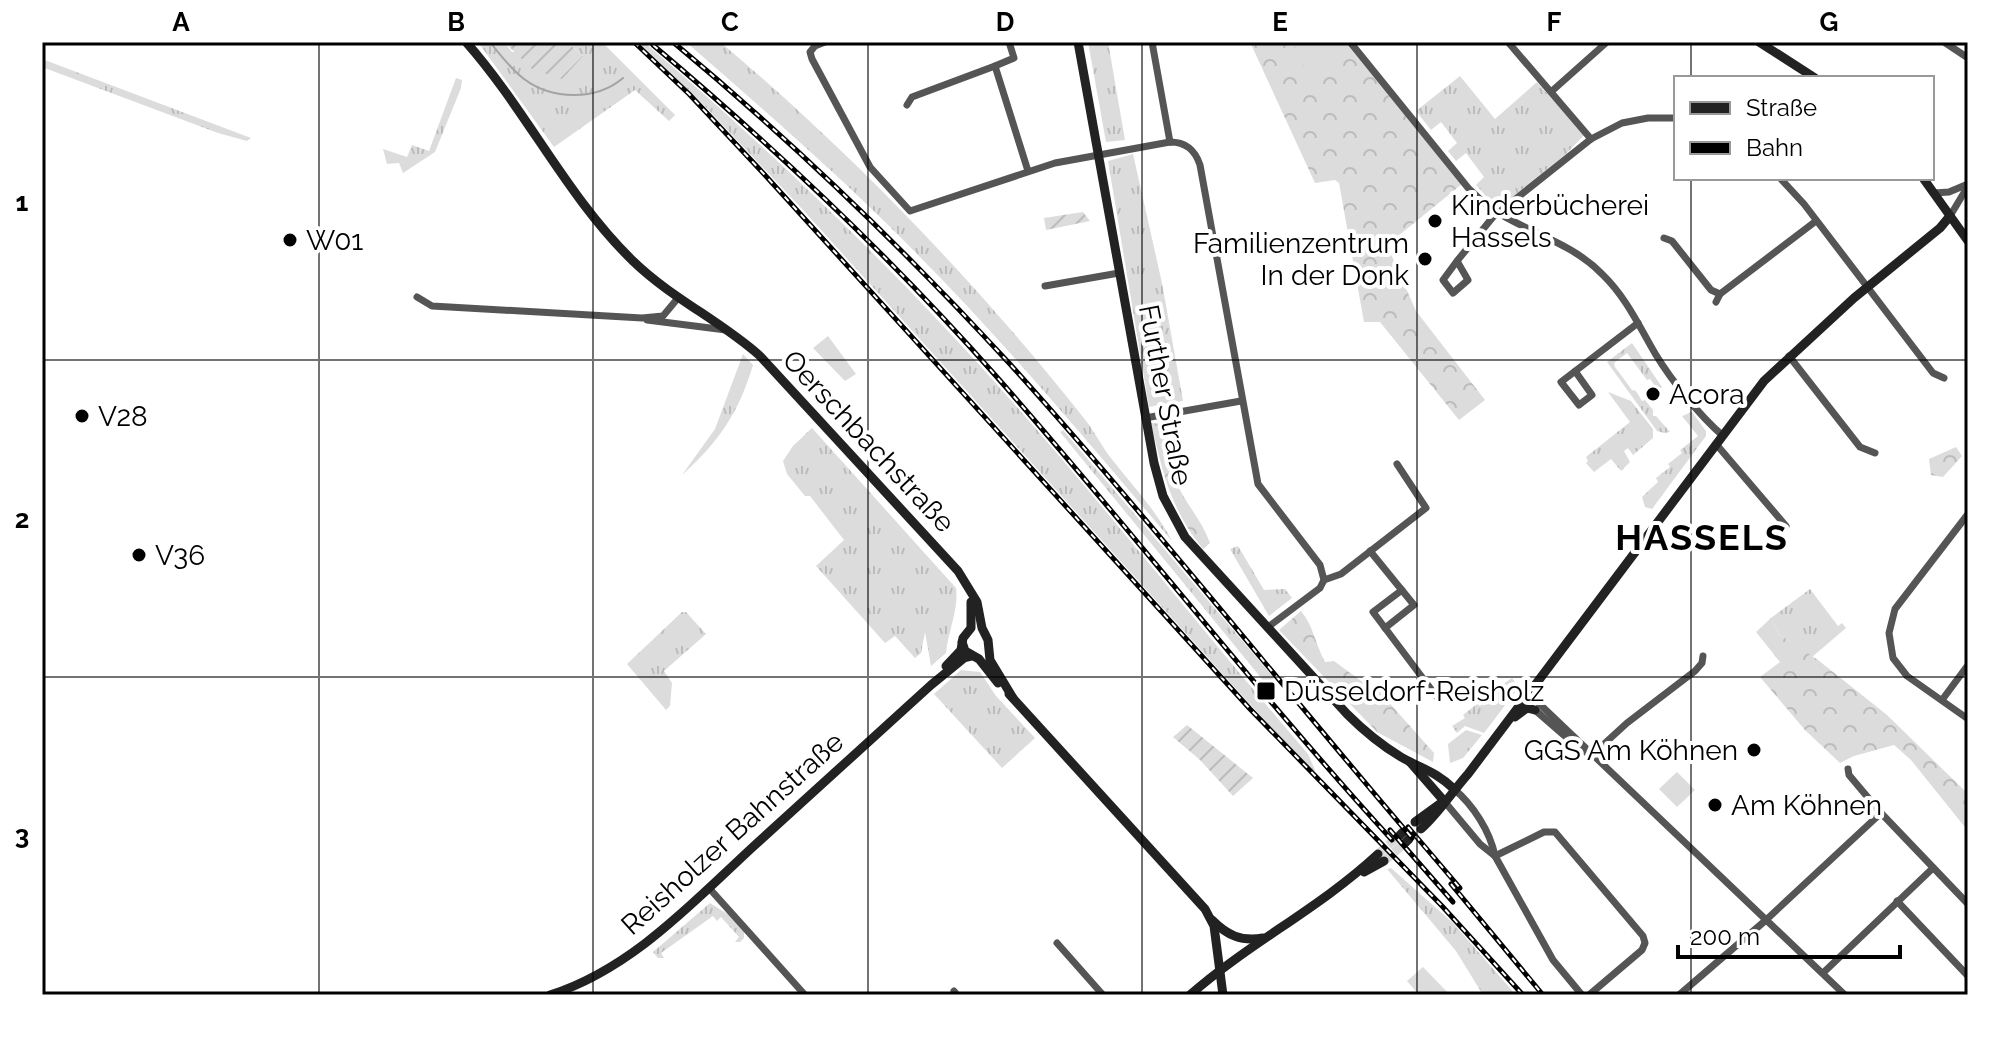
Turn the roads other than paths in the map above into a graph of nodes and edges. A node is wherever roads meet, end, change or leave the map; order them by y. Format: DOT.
graph roads {
  1 [pos="466,42"];
  2 [pos="825,42"];
  3 [pos="1009,42"];
  4 [pos="1078,42"];
  5 [pos="1152,42"];
  6 [pos="1350,42"];
  7 [pos="1508,42"];
  8 [pos="1607,42"];
  9 [pos="1759,42"];
  10 [pos="1944,42"];
  11 [pos="1968,58"];
  12 [pos="995,66"];
  13 [pos="1812,76"];
  14 [pos="1552,91"];
  15 [pos="907,105"];
  16 [pos="1674,118"];
  17 [pos="1591,139"];
  18 [pos="1170,142"];
  19 [pos="1098,155"];
  20 [pos="1028,171"];
  21 [pos="1782,180"];
  22 [pos="1924,180"];
  23 [pos="1968,185"];
  24 [pos="1934,193"];
  25 [pos="1498,213"];
  26 [pos="1950,216"];
  27 [pos="1816,221"];
  28 [pos="1664,238"];
  29 [pos="1968,241"];
  30 [pos="1457,261"];
  31 [pos="1119,273"];
  32 [pos="1045,286"];
  33 [pos="1868,287"];
  34 [pos="1720,294"];
  35 [pos="417,297"];
  36 [pos="678,298"];
  37 [pos="1716,302"];
  38 [pos="642,318"];
  39 [pos="1638,323"];
  40 [pos="727,330"];
  41 [pos="1789,356"];
  42 [pos="1575,371"];
  43 [pos="1944,378"];
  44 [pos="1241,401"];
  45 [pos="1145,418"];
  46 [pos="1719,439"];
  47 [pos="1875,453"];
  48 [pos="1397,464"];
  49 [pos="1968,514"];
  50 [pos="1786,526"];
  51 [pos="1370,551"];
  52 [pos="1324,580"];
  53 [pos="1402,590"];
  54 [pos="970,591"];
  55 [pos="1268,627"];
  56 [pos="1385,628"];
  57 [pos="967,632"];
  58 [pos="984,632"];
  59 [pos="962,642"];
  60 [pos="988,648"];
  61 [pos="974,656"];
  62 [pos="1703,656"];
  63 [pos="1968,665"];
  64 [pos="931,685"];
  65 [pos="1528,693"];
  66 [pos="1013,698"];
  67 [pos="1942,700"];
  68 [pos="1440,701"];
  69 [pos="1535,710"];
  70 [pos="1968,719"];
  71 [pos="1505,723"];
  72 [pos="1592,755"];
  73 [pos="1410,762"];
  74 [pos="1848,769"];
  75 [pos="1468,774"];
  76 [pos="1440,776"];
  77 [pos="1454,789"];
  78 [pos="1444,801"];
  79 [pos="1881,813"];
  80 [pos="1418,826"];
  81 [pos="1495,856"];
  82 [pos="1381,858"];
  83 [pos="1933,868"];
  84 [pos="709,888"];
  85 [pos="1897,901"];
  86 [pos="1968,904"];
  87 [pos="1210,917"];
  88 [pos="1766,920"];
  89 [pos="1270,936"];
  90 [pos="1057,943"];
  91 [pos="1218,971"];
  92 [pos="1824,972"];
  93 [pos="1968,976"];
  94 [pos="550,995"];
  95 [pos="805,995"];
  96 [pos="1103,995"];
  97 [pos="1190,995"];
  98 [pos="1223,995"];
  99 [pos="1582,995"];
  100 [pos="1589,995"];
  101 [pos="1679,995"];
  102 [pos="1845,995"];
  1 -- 36 [label="street, Oerschbachstraße"];
  2 -- 20 [label="street"];
  3 -- 12 [label="street"];
  4 -- 19 [label="street, Further Straße"];
  5 -- 18 [label="street"];
  6 -- 25 [label="street"];
  7 -- 14 [label="street"];
  8 -- 14 [label="street"];
  9 -- 13 [label="street"];
  10 -- 11 [label="street"];
  12 -- 15 [label="street"];
  12 -- 20 [label="street"];
  14 -- 17 [label="street"];
  16 -- 17 [label="street"];
  17 -- 25 [label="street"];
  18 -- 19 [label="street"];
  18 -- 44 [label="street"];
  19 -- 20 [label="street"];
  19 -- 31 [label="street, Further Straße"];
  21 -- 27 [label="street"];
  22 -- 24 [label="street"];
  23 -- 24 [label="street"];
  23 -- 26 [label="street"];
  24 -- 26 [label="street"];
  25 -- 30 [label="street"];
  25 -- 39 [label="street"];
  26 -- 29 [label="street"];
  26 -- 33 [label="street"];
  27 -- 33 [label="street"];
  27 -- 34 [label="street"];
  28 -- 34 [label="street"];
  31 -- 32 [label="street, Further Straße"];
  31 -- 45 [label="street, Further Straße"];
  33 -- 41 [label="street"];
  33 -- 43 [label="street"];
  34 -- 37 [label="street"];
  35 -- 38 [label="street"];
  36 -- 38 [label="street"];
  36 -- 40 [label="street, Oerschbachstraße"];
  38 -- 40 [label="street"];
  39 -- 42 [label="street"];
  39 -- 46 [label="street"];
  40 -- 54 [label="street, Oerschbachstraße"];
  41 -- 46 [label="street"];
  41 -- 47 [label="street"];
  42 -- 42 [label="street"];
  44 -- 45 [label="street"];
  44 -- 52 [label="street"];
  45 -- 55 [label="street, Further Straße"];
  46 -- 50 [label="street"];
  46 -- 65 [label="street"];
  48 -- 51 [label="street"];
  49 -- 67 [label="street"];
  51 -- 52 [label="street"];
  51 -- 53 [label="street"];
  52 -- 55 [label="street"];
  53 -- 56 [label="street"];
  53 -- 56 [label="street"];
  54 -- 57 [label="street"];
  54 -- 58 [label="street, Oerschbachstraße"];
  55 -- 73 [label="street, Further Straße"];
  56 -- 68 [label="street"];
  57 -- 58 [label="street"];
  57 -- 59 [label="street, Reisholzer Bahnstraße"];
  58 -- 60 [label="street"];
  59 -- 61 [label="street"];
  59 -- 64 [label="street, Reisholzer Bahnstraße"];
  60 -- 61 [label="street, Reisholzer Bahnstraße"];
  60 -- 66 [label="street"];
  61 -- 64 [label="street, Reisholzer Bahnstraße"];
  61 -- 66 [label="street"];
  62 -- 72 [label="street"];
  63 -- 67 [label="street"];
  64 -- 84 [label="street, Reisholzer Bahnstraße"];
  65 -- 71 [label="street"];
  65 -- 72 [label="street"];
  66 -- 87 [label="street"];
  67 -- 70 [label="street"];
  69 -- 71 [label="street"];
  69 -- 72 [label="street"];
  71 -- 75 [label="street"];
  72 -- 88 [label="street"];
  73 -- 76 [label="street, Further Straße"];
  73 -- 78 [label="street, Further Straße"];
  74 -- 79 [label="street"];
  75 -- 76 [label="street"];
  75 -- 77 [label="street"];
  76 -- 77 [label="street, Further Straße"];
  77 -- 78 [label="street"];
  77 -- 81 [label="street"];
  78 -- 80 [label="street"];
  78 -- 81 [label="street"];
  79 -- 83 [label="street"];
  79 -- 88 [label="street"];
  81 -- 99 [label="street"];
  81 -- 100 [label="street"];
  82 -- 89 [label="street"];
  83 -- 85 [label="street"];
  83 -- 86 [label="street"];
  84 -- 94 [label="street, Reisholzer Bahnstraße"];
  84 -- 95 [label="street"];
  85 -- 92 [label="street"];
  85 -- 93 [label="street"];
  87 -- 89 [label="street"];
  87 -- 91 [label="street"];
  88 -- 92 [label="street"];
  88 -- 101 [label="street"];
  89 -- 91 [label="street"];
  90 -- 96 [label="street"];
  91 -- 97 [label="street"];
  91 -- 98 [label="street"];
  92 -- 102 [label="street"];
}
